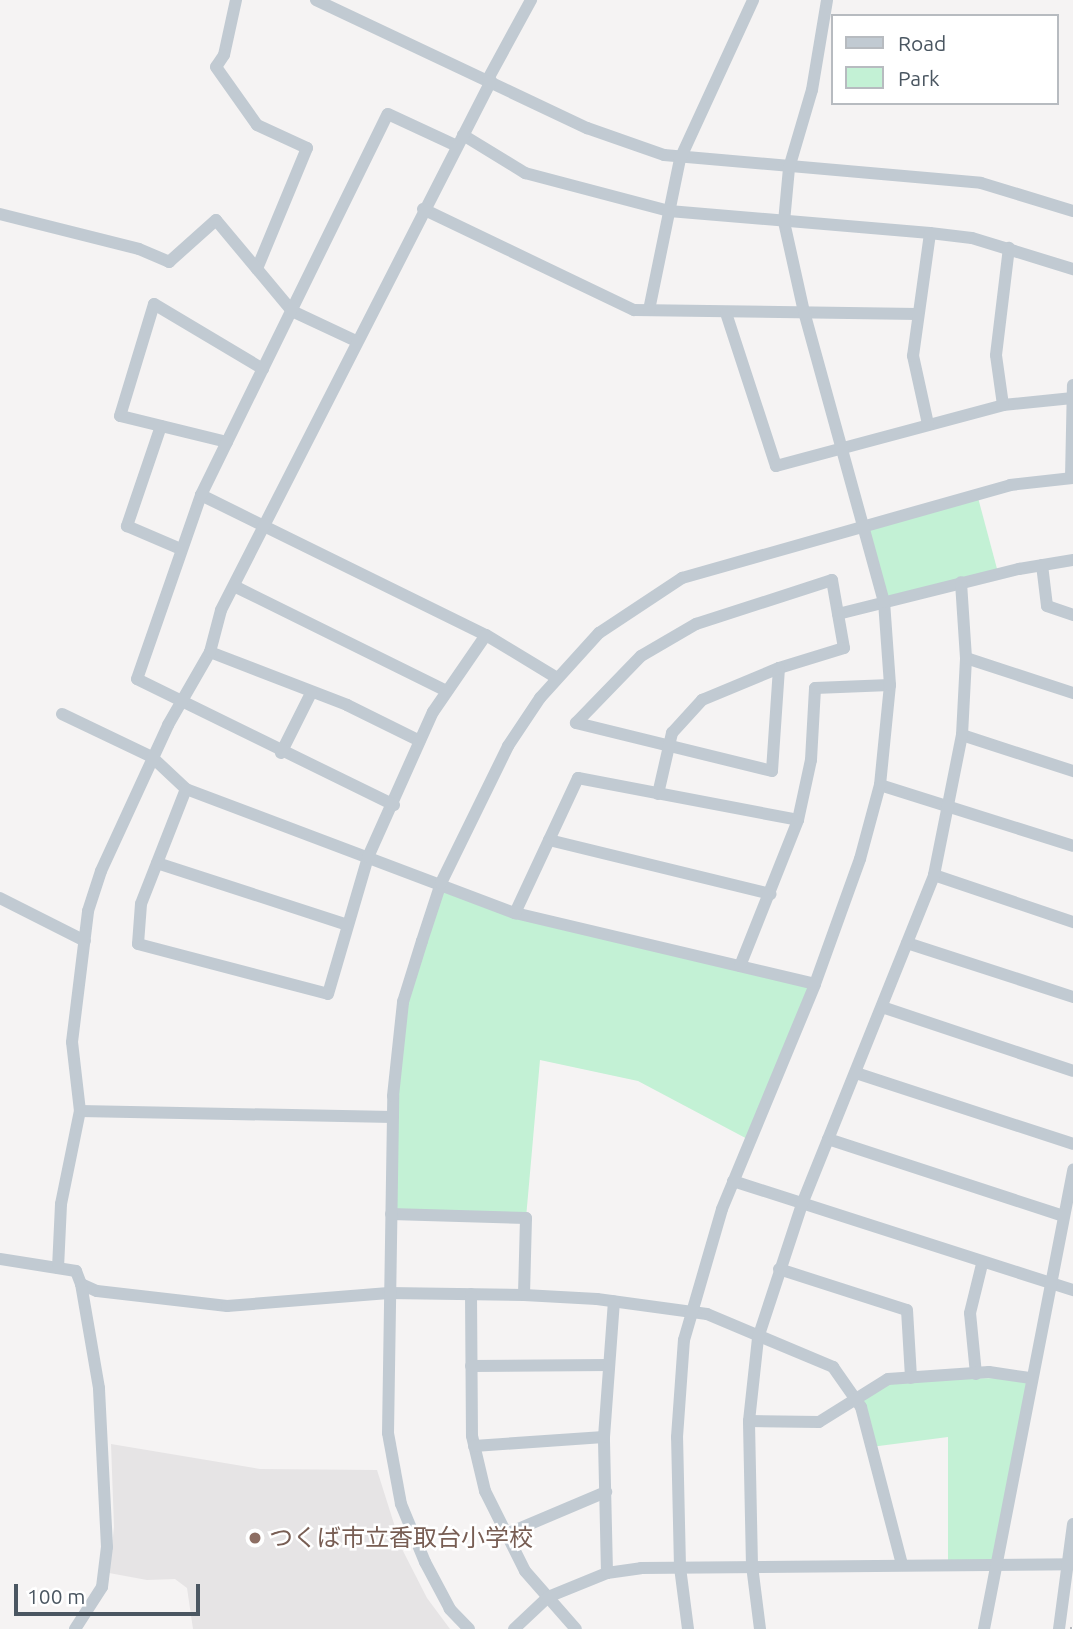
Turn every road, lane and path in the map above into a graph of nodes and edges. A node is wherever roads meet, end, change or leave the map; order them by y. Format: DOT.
graph roads {
  1 [pos="236,0"];
  2 [pos="316,0"];
  3 [pos="531,0"];
  4 [pos="753,0"];
  5 [pos="827,0"];
  6 [pos="490,80"];
  7 [pos="460,141"];
  8 [pos="680,159"];
  9 [pos="789,167"];
  10 [pos="424,209"];
  11 [pos="669,211"];
  12 [pos="1073,211"];
  13 [pos="0,214"];
  14 [pos="785,222"];
  15 [pos="930,233"];
  16 [pos="1009,248"];
  17 [pos="257,269"];
  18 [pos="1073,269"];
  19 [pos="649,310"];
  20 [pos="292,311"];
  21 [pos="804,312"];
  22 [pos="726,313"];
  23 [pos="918,314"];
  24 [pos="356,341"];
  25 [pos="263,369"];
  26 [pos="1072,394"];
  27 [pos="1003,405"];
  28 [pos="928,424"];
  29 [pos="161,426"];
  30 [pos="227,442"];
  31 [pos="844,447"];
  32 [pos="1072,478"];
  33 [pos="201,495"];
  34 [pos="264,524"];
  35 [pos="862,524"];
  36 [pos="181,548"];
  37 [pos="1073,560"];
  38 [pos="1042,565"];
  39 [pos="961,582"];
  40 [pos="236,587"];
  41 [pos="884,602"];
  42 [pos="838,614"];
  43 [pos="1073,615"];
  44 [pos="486,635"];
  45 [pos="210,652"];
  46 [pos="967,658"];
  47 [pos="779,668"];
  48 [pos="557,678"];
  49 [pos="890,685"];
  50 [pos="446,691"];
  51 [pos="311,693"];
  52 [pos="1073,693"];
  53 [pos="183,702"];
  54 [pos="62,714"];
  55 [pos="962,735"];
  56 [pos="421,741"];
  57 [pos="669,748"];
  58 [pos="281,753"];
  59 [pos="152,757"];
  60 [pos="1073,771"];
  61 [pos="880,785"];
  62 [pos="186,789"];
  63 [pos="658,794"];
  64 [pos="394,805"];
  65 [pos="948,806"];
  66 [pos="798,820"];
  67 [pos="549,840"];
  68 [pos="1073,846"];
  69 [pos="368,858"];
  70 [pos="157,863"];
  71 [pos="934,875"];
  72 [pos="441,883"];
  73 [pos="771,894"];
  74 [pos="0,898"];
  75 [pos="515,913"];
  76 [pos="1073,922"];
  77 [pos="345,924"];
  78 [pos="85,941"];
  79 [pos="907,943"];
  80 [pos="740,966"];
  81 [pos="815,984"];
  82 [pos="1073,997"];
  83 [pos="883,1007"];
  84 [pos="1073,1071"];
  85 [pos="856,1073"];
  86 [pos="80,1111"];
  87 [pos="393,1117"];
  88 [pos="828,1139"];
  89 [pos="1073,1144"];
  90 [pos="1073,1170"];
  91 [pos="733,1181"];
  92 [pos="802,1203"];
  93 [pos="391,1214"];
  94 [pos="1063,1216"];
  95 [pos="0,1259"];
  96 [pos="982,1264"];
  97 [pos="58,1268"];
  98 [pos="779,1269"];
  99 [pos="81,1284"];
  100 [pos="1049,1285"];
  101 [pos="1073,1290"];
  102 [pos="388,1293"];
  103 [pos="471,1294"];
  104 [pos="524,1295"];
  105 [pos="614,1301"];
  106 [pos="691,1310"];
  107 [pos="758,1338"];
  108 [pos="609,1365"];
  109 [pos="471,1366"];
  110 [pos="976,1374"];
  111 [pos="911,1378"];
  112 [pos="1030,1378"];
  113 [pos="855,1398"];
  114 [pos="749,1421"];
  115 [pos="604,1437"];
  116 [pos="474,1446"];
  117 [pos="606,1492"];
  118 [pos="1073,1524"];
  119 [pos="504,1535"];
  120 [pos="902,1564"];
  121 [pos="996,1564"];
  122 [pos="1069,1564"];
  123 [pos="752,1566"];
  124 [pos="680,1567"];
  125 [pos="607,1573"];
  126 [pos="548,1597"];
  127 [pos="75,1629"];
  128 [pos="469,1629"];
  129 [pos="514,1629"];
  130 [pos="576,1629"];
  131 [pos="688,1629"];
  132 [pos="760,1629"];
  133 [pos="984,1629"];
  134 [pos="1059,1629"];
  1 -- 17 [label="street"];
  2 -- 6 [label="street"];
  3 -- 6 [label="street"];
  4 -- 8 [label="street"];
  5 -- 9 [label="street"];
  6 -- 7 [label="street"];
  6 -- 8 [label="street"];
  7 -- 10 [label="street"];
  7 -- 11 [label="street"];
  7 -- 20 [label="street"];
  8 -- 9 [label="street"];
  8 -- 11 [label="street"];
  9 -- 12 [label="street"];
  9 -- 14 [label="street"];
  10 -- 19 [label="street"];
  10 -- 24 [label="street"];
  11 -- 14 [label="street"];
  11 -- 19 [label="street"];
  13 -- 17 [label="street"];
  14 -- 15 [label="street"];
  14 -- 21 [label="street"];
  15 -- 16 [label="street"];
  15 -- 23 [label="street"];
  16 -- 18 [label="street"];
  16 -- 27 [label="street"];
  17 -- 20 [label="street"];
  19 -- 22 [label="street"];
  20 -- 24 [label="street"];
  20 -- 25 [label="street"];
  21 -- 22 [label="street"];
  21 -- 23 [label="street"];
  21 -- 31 [label="street"];
  22 -- 31 [label="street"];
  23 -- 28 [label="street"];
  24 -- 34 [label="street"];
  25 -- 29 [label="street"];
  25 -- 30 [label="street"];
  26 -- 27 [label="street"];
  26 -- 32 [label="street"];
  27 -- 28 [label="street"];
  28 -- 31 [label="street"];
  29 -- 30 [label="street"];
  29 -- 36 [label="street"];
  30 -- 33 [label="street"];
  31 -- 35 [label="street"];
  32 -- 35 [label="street"];
  33 -- 34 [label="street"];
  33 -- 36 [label="street"];
  34 -- 40 [label="street"];
  34 -- 44 [label="street"];
  35 -- 41 [label="street"];
  35 -- 48 [label="street"];
  36 -- 53 [label="street"];
  37 -- 38 [label="street"];
  38 -- 39 [label="street"];
  38 -- 43 [label="street"];
  39 -- 41 [label="street"];
  39 -- 46 [label="street"];
  40 -- 45 [label="street"];
  40 -- 50 [label="street"];
  41 -- 42 [label="street"];
  41 -- 49 [label="street"];
  42 -- 47 [label="street"];
  42 -- 57 [label="street"];
  44 -- 48 [label="street"];
  44 -- 50 [label="street"];
  45 -- 51 [label="street"];
  45 -- 53 [label="street"];
  46 -- 52 [label="street"];
  46 -- 55 [label="street"];
  47 -- 57 [label="street"];
  47 -- 57 [label="street"];
  48 -- 72 [label="street"];
  49 -- 61 [label="street"];
  49 -- 66 [label="street"];
  50 -- 56 [label="street"];
  51 -- 56 [label="street"];
  51 -- 58 [label="street"];
  53 -- 58 [label="street"];
  53 -- 59 [label="street"];
  54 -- 59 [label="street"];
  55 -- 60 [label="street"];
  55 -- 65 [label="street"];
  56 -- 64 [label="street"];
  57 -- 63 [label="street"];
  58 -- 64 [label="street"];
  59 -- 62 [label="street"];
  59 -- 78 [label="street"];
  61 -- 65 [label="street"];
  61 -- 81 [label="street"];
  62 -- 69 [label="street"];
  62 -- 70 [label="street"];
  63 -- 66 [label="street"];
  63 -- 67 [label="street"];
  64 -- 69 [label="street"];
  65 -- 68 [label="street"];
  65 -- 71 [label="street"];
  66 -- 73 [label="street"];
  67 -- 73 [label="street"];
  67 -- 75 [label="street"];
  69 -- 72 [label="street"];
  69 -- 77 [label="street"];
  70 -- 77 [label="street"];
  70 -- 77 [label="street"];
  71 -- 76 [label="street"];
  71 -- 79 [label="street"];
  72 -- 75 [label="street"];
  72 -- 87 [label="street"];
  73 -- 80 [label="street"];
  74 -- 78 [label="street"];
  75 -- 80 [label="street"];
  78 -- 86 [label="street"];
  79 -- 82 [label="street"];
  79 -- 83 [label="street"];
  80 -- 81 [label="street"];
  81 -- 91 [label="street"];
  83 -- 84 [label="street"];
  83 -- 85 [label="street"];
  85 -- 88 [label="street"];
  85 -- 89 [label="street"];
  86 -- 87 [label="street"];
  86 -- 97 [label="street"];
  87 -- 93 [label="street"];
  88 -- 92 [label="street"];
  88 -- 94 [label="street"];
  90 -- 94 [label="street"];
  91 -- 92 [label="street"];
  91 -- 106 [label="street"];
  92 -- 96 [label="street"];
  92 -- 98 [label="street"];
  93 -- 102 [label="street"];
  93 -- 104 [label="street"];
  94 -- 100 [label="street"];
  95 -- 97 [label="street"];
  96 -- 100 [label="street"];
  96 -- 110 [label="street"];
  97 -- 99 [label="street"];
  98 -- 107 [label="street"];
  98 -- 111 [label="street"];
  99 -- 102 [label="street"];
  99 -- 127 [label="street"];
  100 -- 101 [label="street"];
  100 -- 112 [label="street"];
  102 -- 103 [label="street"];
  102 -- 128 [label="street"];
  103 -- 104 [label="street"];
  103 -- 109 [label="street"];
  104 -- 105 [label="street"];
  105 -- 106 [label="street"];
  105 -- 108 [label="street"];
  106 -- 107 [label="street"];
  106 -- 124 [label="street"];
  107 -- 113 [label="street"];
  107 -- 114 [label="street"];
  108 -- 109 [label="street"];
  108 -- 115 [label="street"];
  109 -- 116 [label="street"];
  110 -- 111 [label="street"];
  110 -- 112 [label="street"];
  111 -- 113 [label="street"];
  112 -- 121 [label="street"];
  113 -- 114 [label="street"];
  113 -- 120 [label="street"];
  114 -- 123 [label="street"];
  115 -- 116 [label="street"];
  115 -- 117 [label="street"];
  116 -- 119 [label="street"];
  117 -- 119 [label="street"];
  117 -- 125 [label="street"];
  118 -- 122 [label="street"];
  119 -- 126 [label="street"];
  120 -- 121 [label="street"];
  120 -- 123 [label="street"];
  121 -- 122 [label="street"];
  121 -- 133 [label="street"];
  122 -- 134 [label="street"];
  123 -- 124 [label="street"];
  123 -- 132 [label="street"];
  124 -- 125 [label="street"];
  124 -- 131 [label="street"];
  125 -- 126 [label="street"];
  126 -- 129 [label="street"];
  126 -- 130 [label="street"];
}
